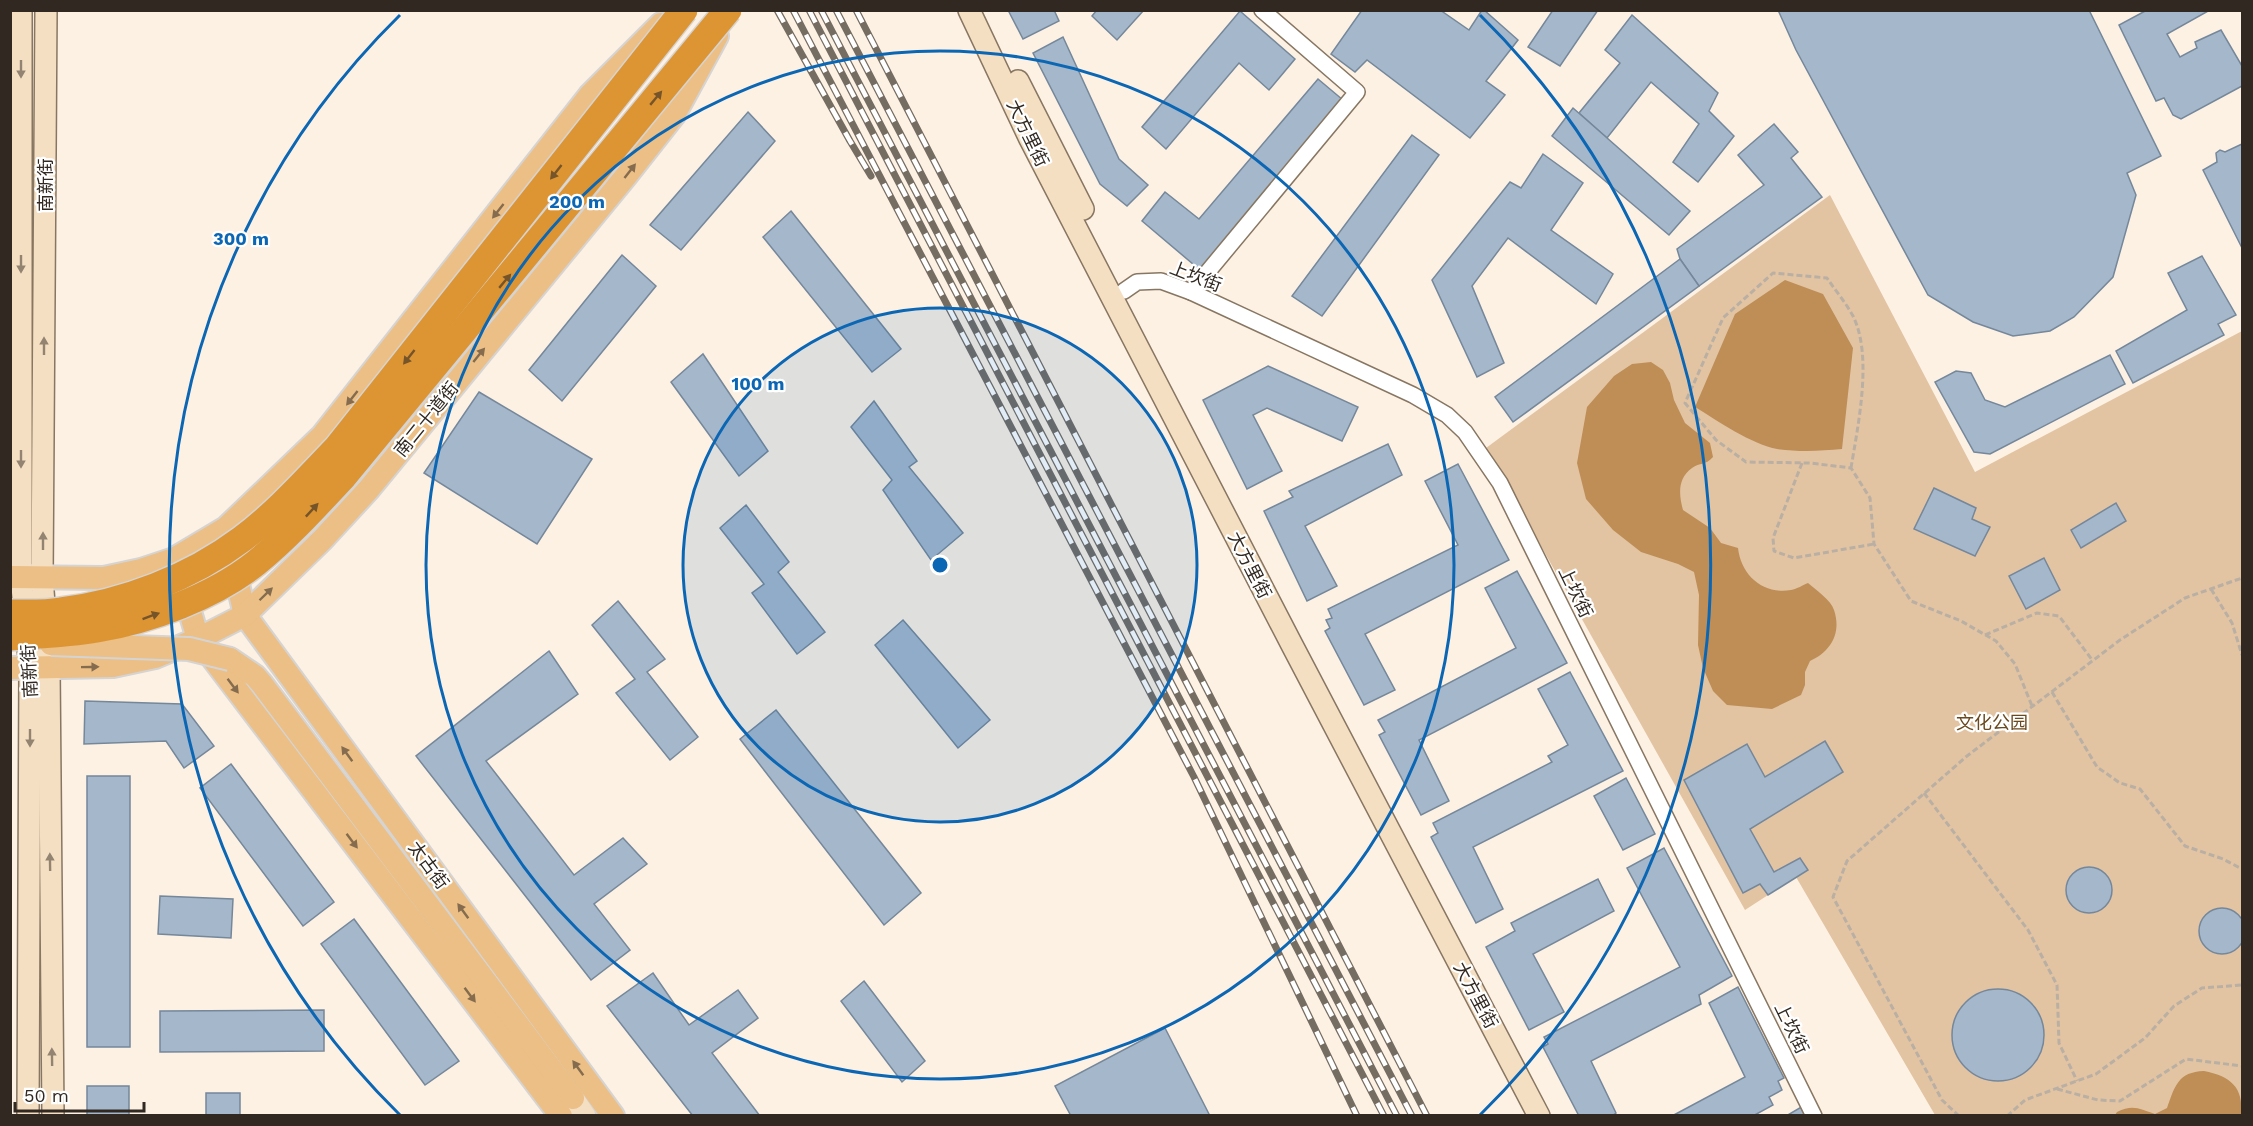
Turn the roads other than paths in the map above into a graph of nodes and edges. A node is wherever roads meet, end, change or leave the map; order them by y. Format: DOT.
graph roads {
  1 [pos="21,10"];
  2 [pos="46,10"];
  3 [pos="675,10"];
  4 [pos="684,10"];
  5 [pos="729,10"];
  6 [pos="969,10"];
  7 [pos="983,10"];
  8 [pos="1271,13"];
  9 [pos="1124,291"];
  10 [pos="1191,292"];
  11 [pos="226,528"];
  12 [pos="174,559"];
  13 [pos="25,578"];
  14 [pos="10,613"];
  15 [pos="245,615"];
  16 [pos="10,637"];
  17 [pos="198,639"];
  18 [pos="10,643"];
  19 [pos="30,668"];
  20 [pos="20,1004"];
  21 [pos="573,1110"];
  22 [pos="28,1116"];
  23 [pos="53,1116"];
  24 [pos="613,1116"];
  25 [pos="1539,1116"];
  26 [pos="1551,1116"];
  27 [pos="1814,1116"];
  1 -- 13 [label="main road, 南新街, one-way"];
  13 -- 2 [label="main road, 南新街, one-way"];
  3 -- 11 [label="main road, one-way"];
  4 -- 14 [label="highway, one-way, bridge"];
  15 -- 5 [label="main road, 南二十道街, one-way"];
  16 -- 5 [label="highway, one-way, bridge"];
  6 -- 25 [label="main road, 大方里街"];
  7 -- 9 [label="main road, 大方里街"];
  8 -- 10 [label="street"];
  9 -- 10 [label="street, 上坎街"];
  9 -- 26 [label="main road, 大方里街"];
  10 -- 27 [label="street, 上坎街"];
  11 -- 12 [label="main road"];
  11 -- 15 [label="main road"];
  12 -- 13 [label="main road"];
  12 -- 17 [label="main road"];
  13 -- 19 [label="main road, 南新街"];
  15 -- 17 [label="main road, 南二十道街"];
  24 -- 15 [label="main road, 太古街, one-way"];
  19 -- 17 [label="main road, 南二十道街, one-way"];
  17 -- 21 [label="main road, 太古街, one-way"];
  18 -- 21 [label="main road, 太古街, bridge"];
  19 -- 20 [label="main road, 南新街, one-way"];
  23 -- 19 [label="main road, 南新街, one-way"];
  20 -- 22 [label="main road, 南新街"];
}
